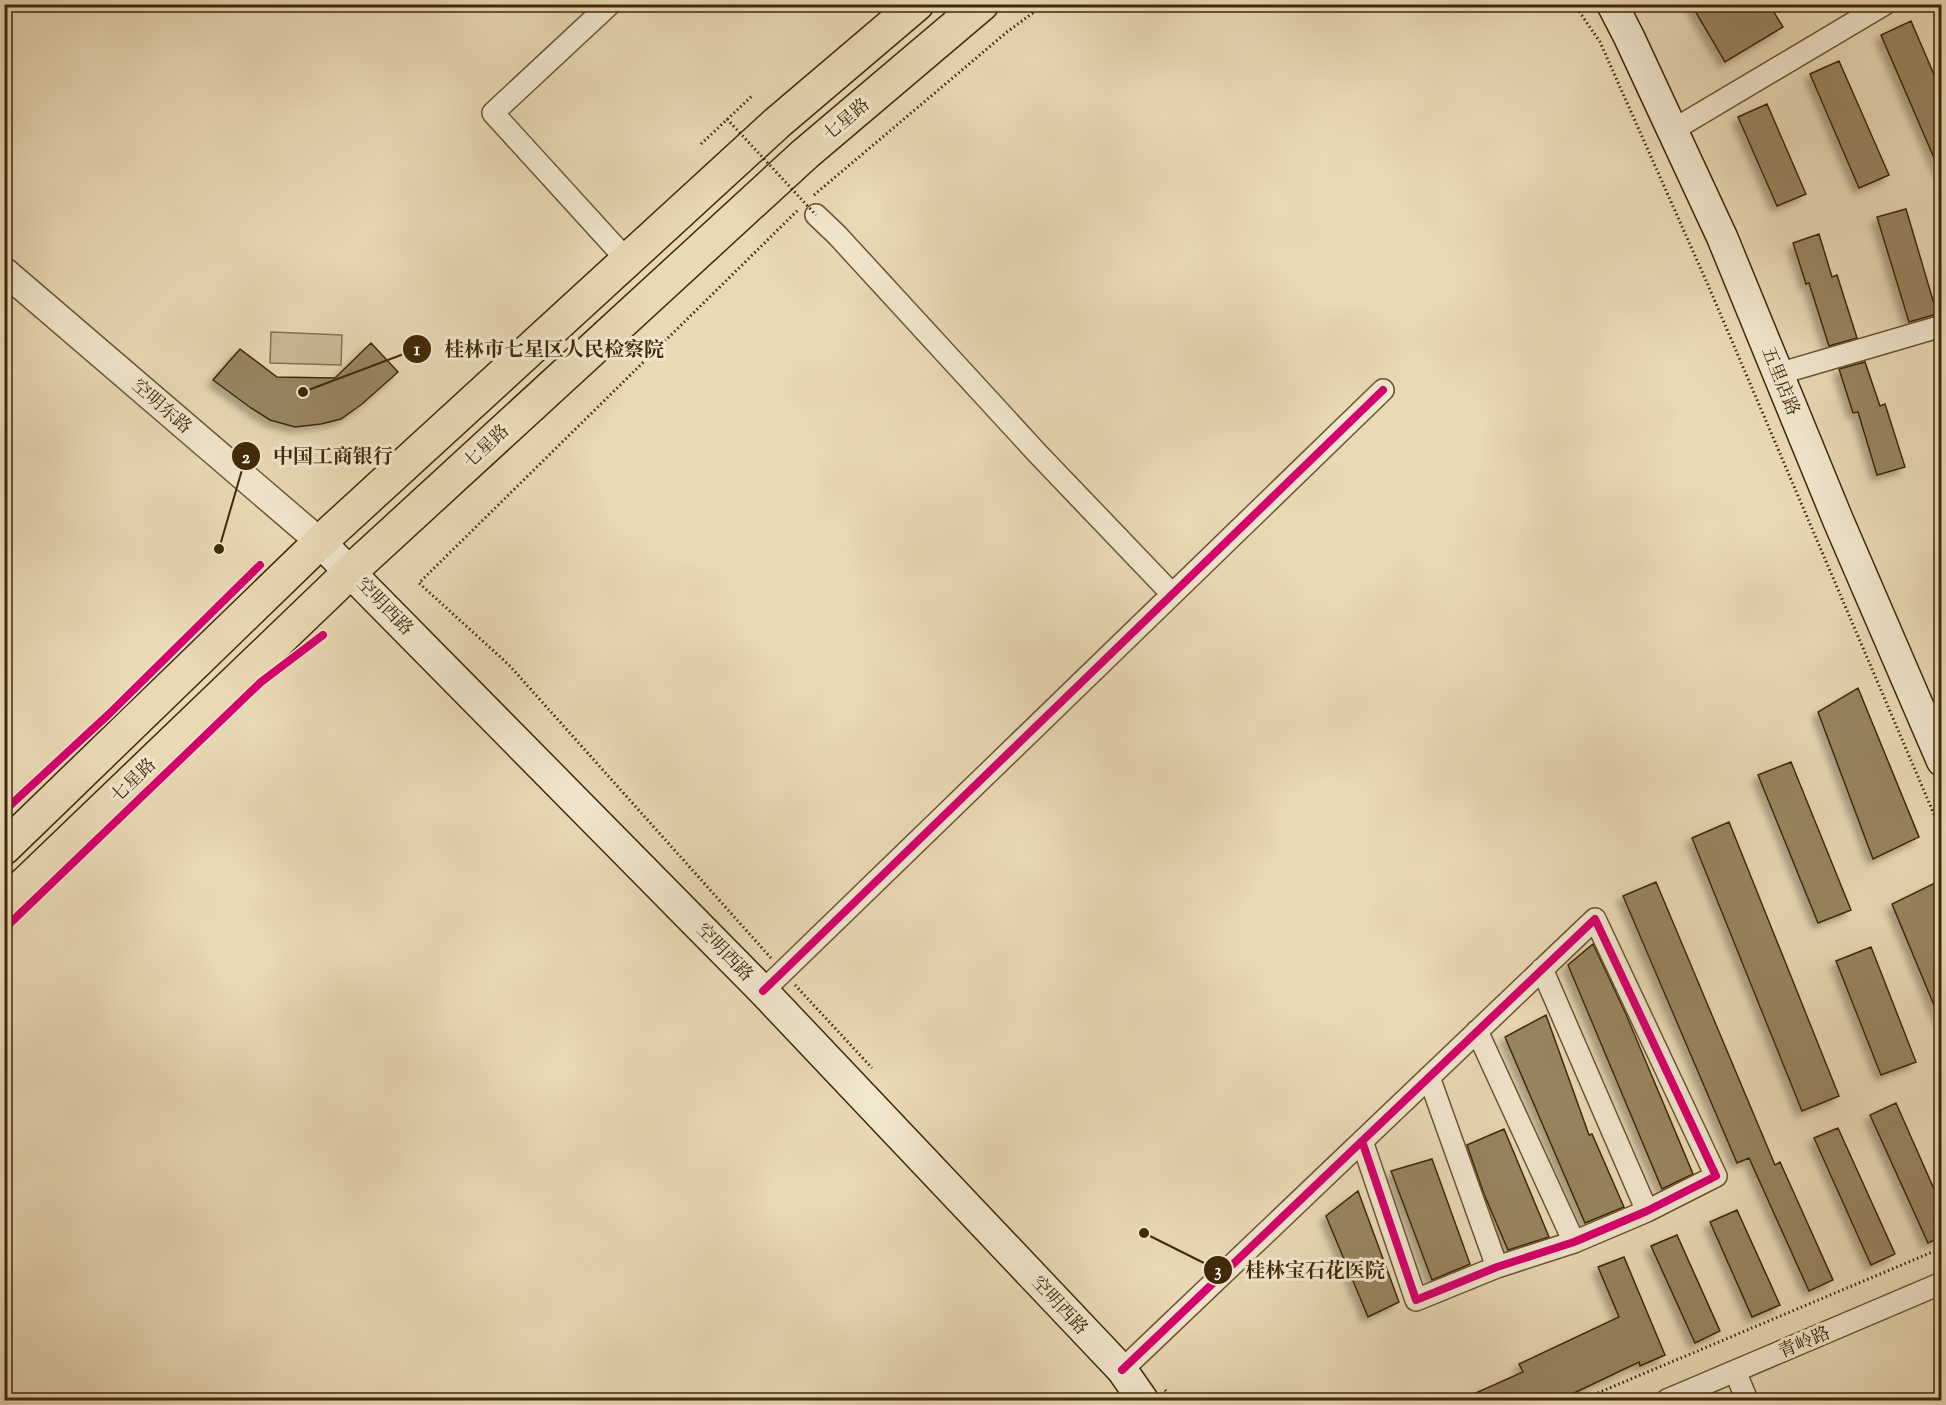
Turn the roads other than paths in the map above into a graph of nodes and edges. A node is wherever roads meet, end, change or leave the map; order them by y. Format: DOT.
graph roads {
  1 [pos="610,4"];
  2 [pos="917,4"];
  3 [pos="982,4"];
  4 [pos="1885,4"];
  5 [pos="1613,5"];
  6 [pos="1672,130"];
  7 [pos="810,210"];
  8 [pos="627,260"];
  9 [pos="4,271"];
  10 [pos="1941,326"];
  11 [pos="1778,374"];
  12 [pos="1383,390"];
  13 [pos="320,542"];
  14 [pos="351,571"];
  15 [pos="1172,594"];
  16 [pos="1941,761"];
  17 [pos="4,848"];
  18 [pos="4,904"];
  19 [pos="1542,969"];
  20 [pos="773,981"];
  21 [pos="1477,1031"];
  22 [pos="1429,1077"];
  23 [pos="1362,1141"];
  24 [pos="1647,1211"];
  25 [pos="1574,1242"];
  26 [pos="1497,1267"];
  27 [pos="1941,1283"];
  28 [pos="1129,1363"];
  29 [pos="1735,1371"];
  30 [pos="1143,1401"];
  31 [pos="1667,1401"];
  32 [pos="1747,1401"];
  1 -- 8 [label="street"];
  2 -- 8 [label="highway"];
  3 -- 14 [label="highway, 七星路"];
  4 -- 6 [label="street"];
  5 -- 6 [label="main road, 五里店路"];
  6 -- 11 [label="main road, 五里店路"];
  7 -- 15 [label="street"];
  8 -- 13 [label="highway"];
  9 -- 13 [label="street, 空明东路"];
  10 -- 11 [label="street"];
  11 -- 16 [label="main road, 五里店路"];
  12 -- 15 [label="street"];
  13 -- 14 [label="main road, 空明西路"];
  13 -- 17 [label="highway"];
  14 -- 18 [label="highway, 七星路"];
  14 -- 20 [label="main road, 空明西路"];
  15 -- 20 [label="street"];
  19 -- 21 [label="street"];
  19 -- 24 [label="street"];
  19 -- 24 [label="street"];
  20 -- 28 [label="main road, 空明西路"];
  21 -- 22 [label="street"];
  21 -- 25 [label="street"];
  22 -- 23 [label="street"];
  22 -- 26 [label="street"];
  23 -- 26 [label="street"];
  23 -- 28 [label="street"];
  24 -- 25 [label="street"];
  25 -- 26 [label="street"];
  27 -- 29 [label="street, 青岭路"];
  28 -- 30 [label="main road, 空明西路"];
  29 -- 31 [label="street, 青岭路"];
  29 -- 32 [label="street"];
}
